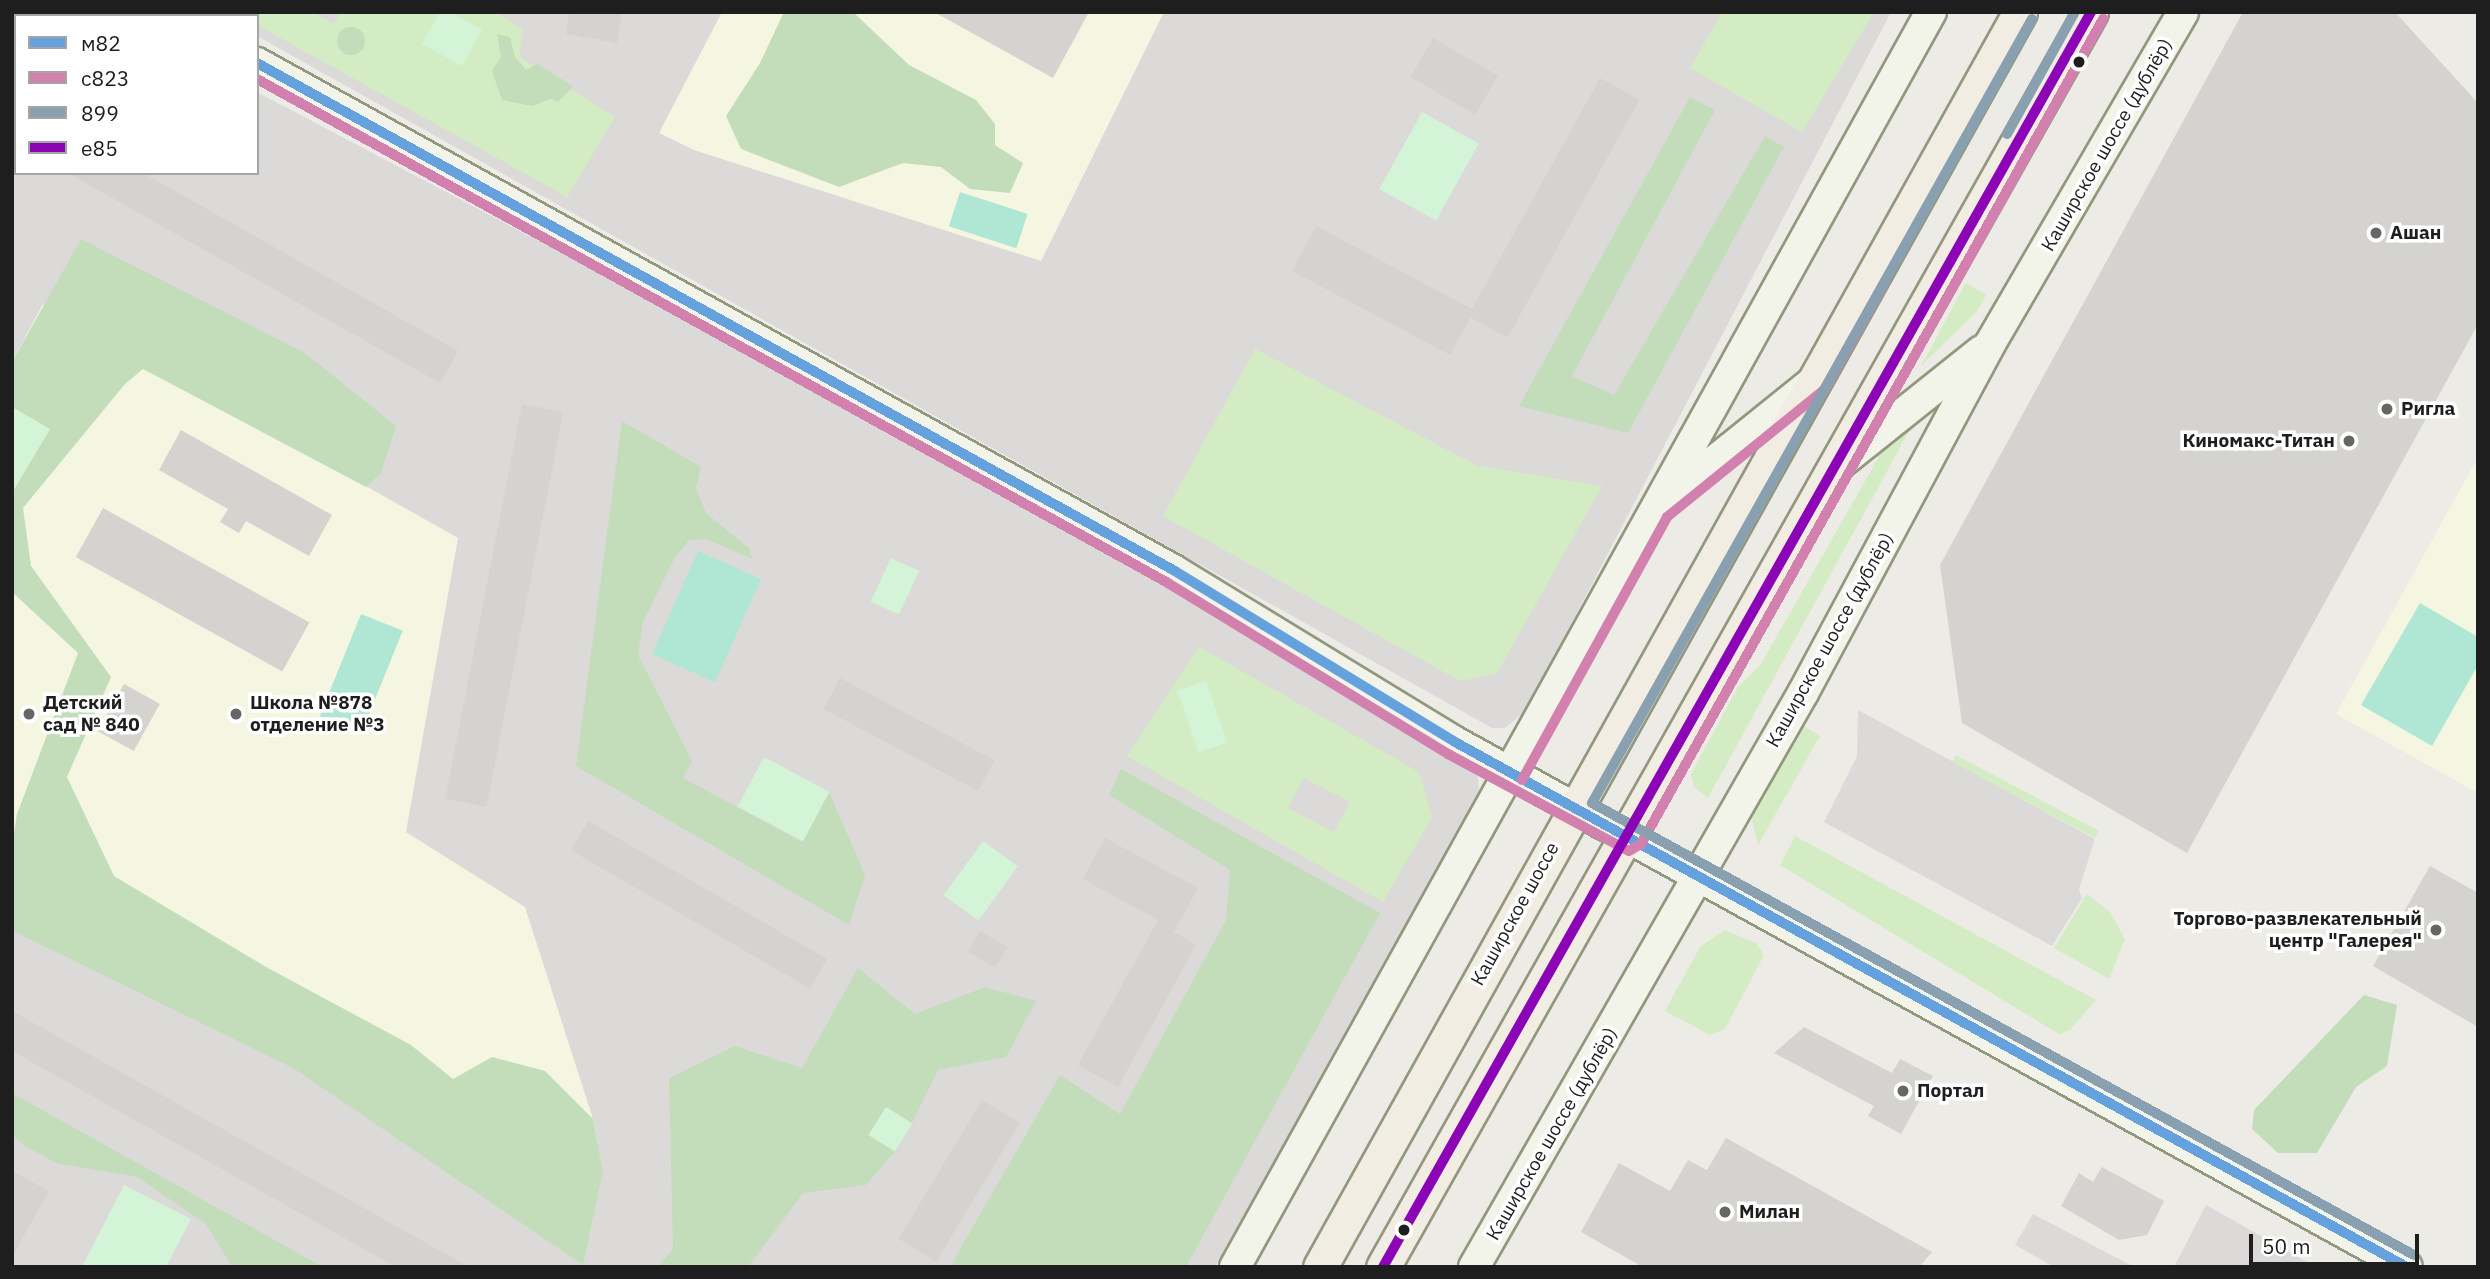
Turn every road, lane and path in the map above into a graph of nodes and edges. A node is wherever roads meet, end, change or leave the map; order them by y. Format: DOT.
graph roads {
  1 [pos="1931,12"];
  2 [pos="2021,12"];
  3 [pos="2091,12"];
  4 [pos="2183,12"];
  5 [pos="259,64"];
  6 [pos="1990,344"];
  7 [pos="1814,380"];
  8 [pos="1837,467"];
  9 [pos="1656,508"];
  10 [pos="1510,774"];
  11 [pos="1573,808"];
  12 [pos="1629,837"];
  13 [pos="1699,874"];
  14 [pos="1235,1267"];
  15 [pos="1320,1267"];
  16 [pos="1383,1267"];
  17 [pos="1475,1267"];
  18 [pos="2407,1267"];
  1 -- 9 [label="main road"];
  2 -- 7 [label="main road, Каширское шоссе"];
  3 -- 8 [label="main road"];
  4 -- 6 [label="main road, Каширское шоссе (дублёр)"];
  5 -- 10 [label="main road"];
  6 -- 8 [label="main road"];
  6 -- 13 [label="main road, Каширское шоссе (дублёр)"];
  7 -- 9 [label="main road"];
  7 -- 11 [label="main road, Каширское шоссе"];
  8 -- 12 [label="main road"];
  9 -- 10 [label="main road"];
  10 -- 11 [label="main road"];
  10 -- 14 [label="main road"];
  11 -- 12 [label="main road"];
  11 -- 15 [label="main road, Каширское шоссе"];
  12 -- 13 [label="main road"];
  12 -- 16 [label="main road"];
  13 -- 17 [label="main road, Каширское шоссе (дублёр)"];
  13 -- 18 [label="main road"];
}
